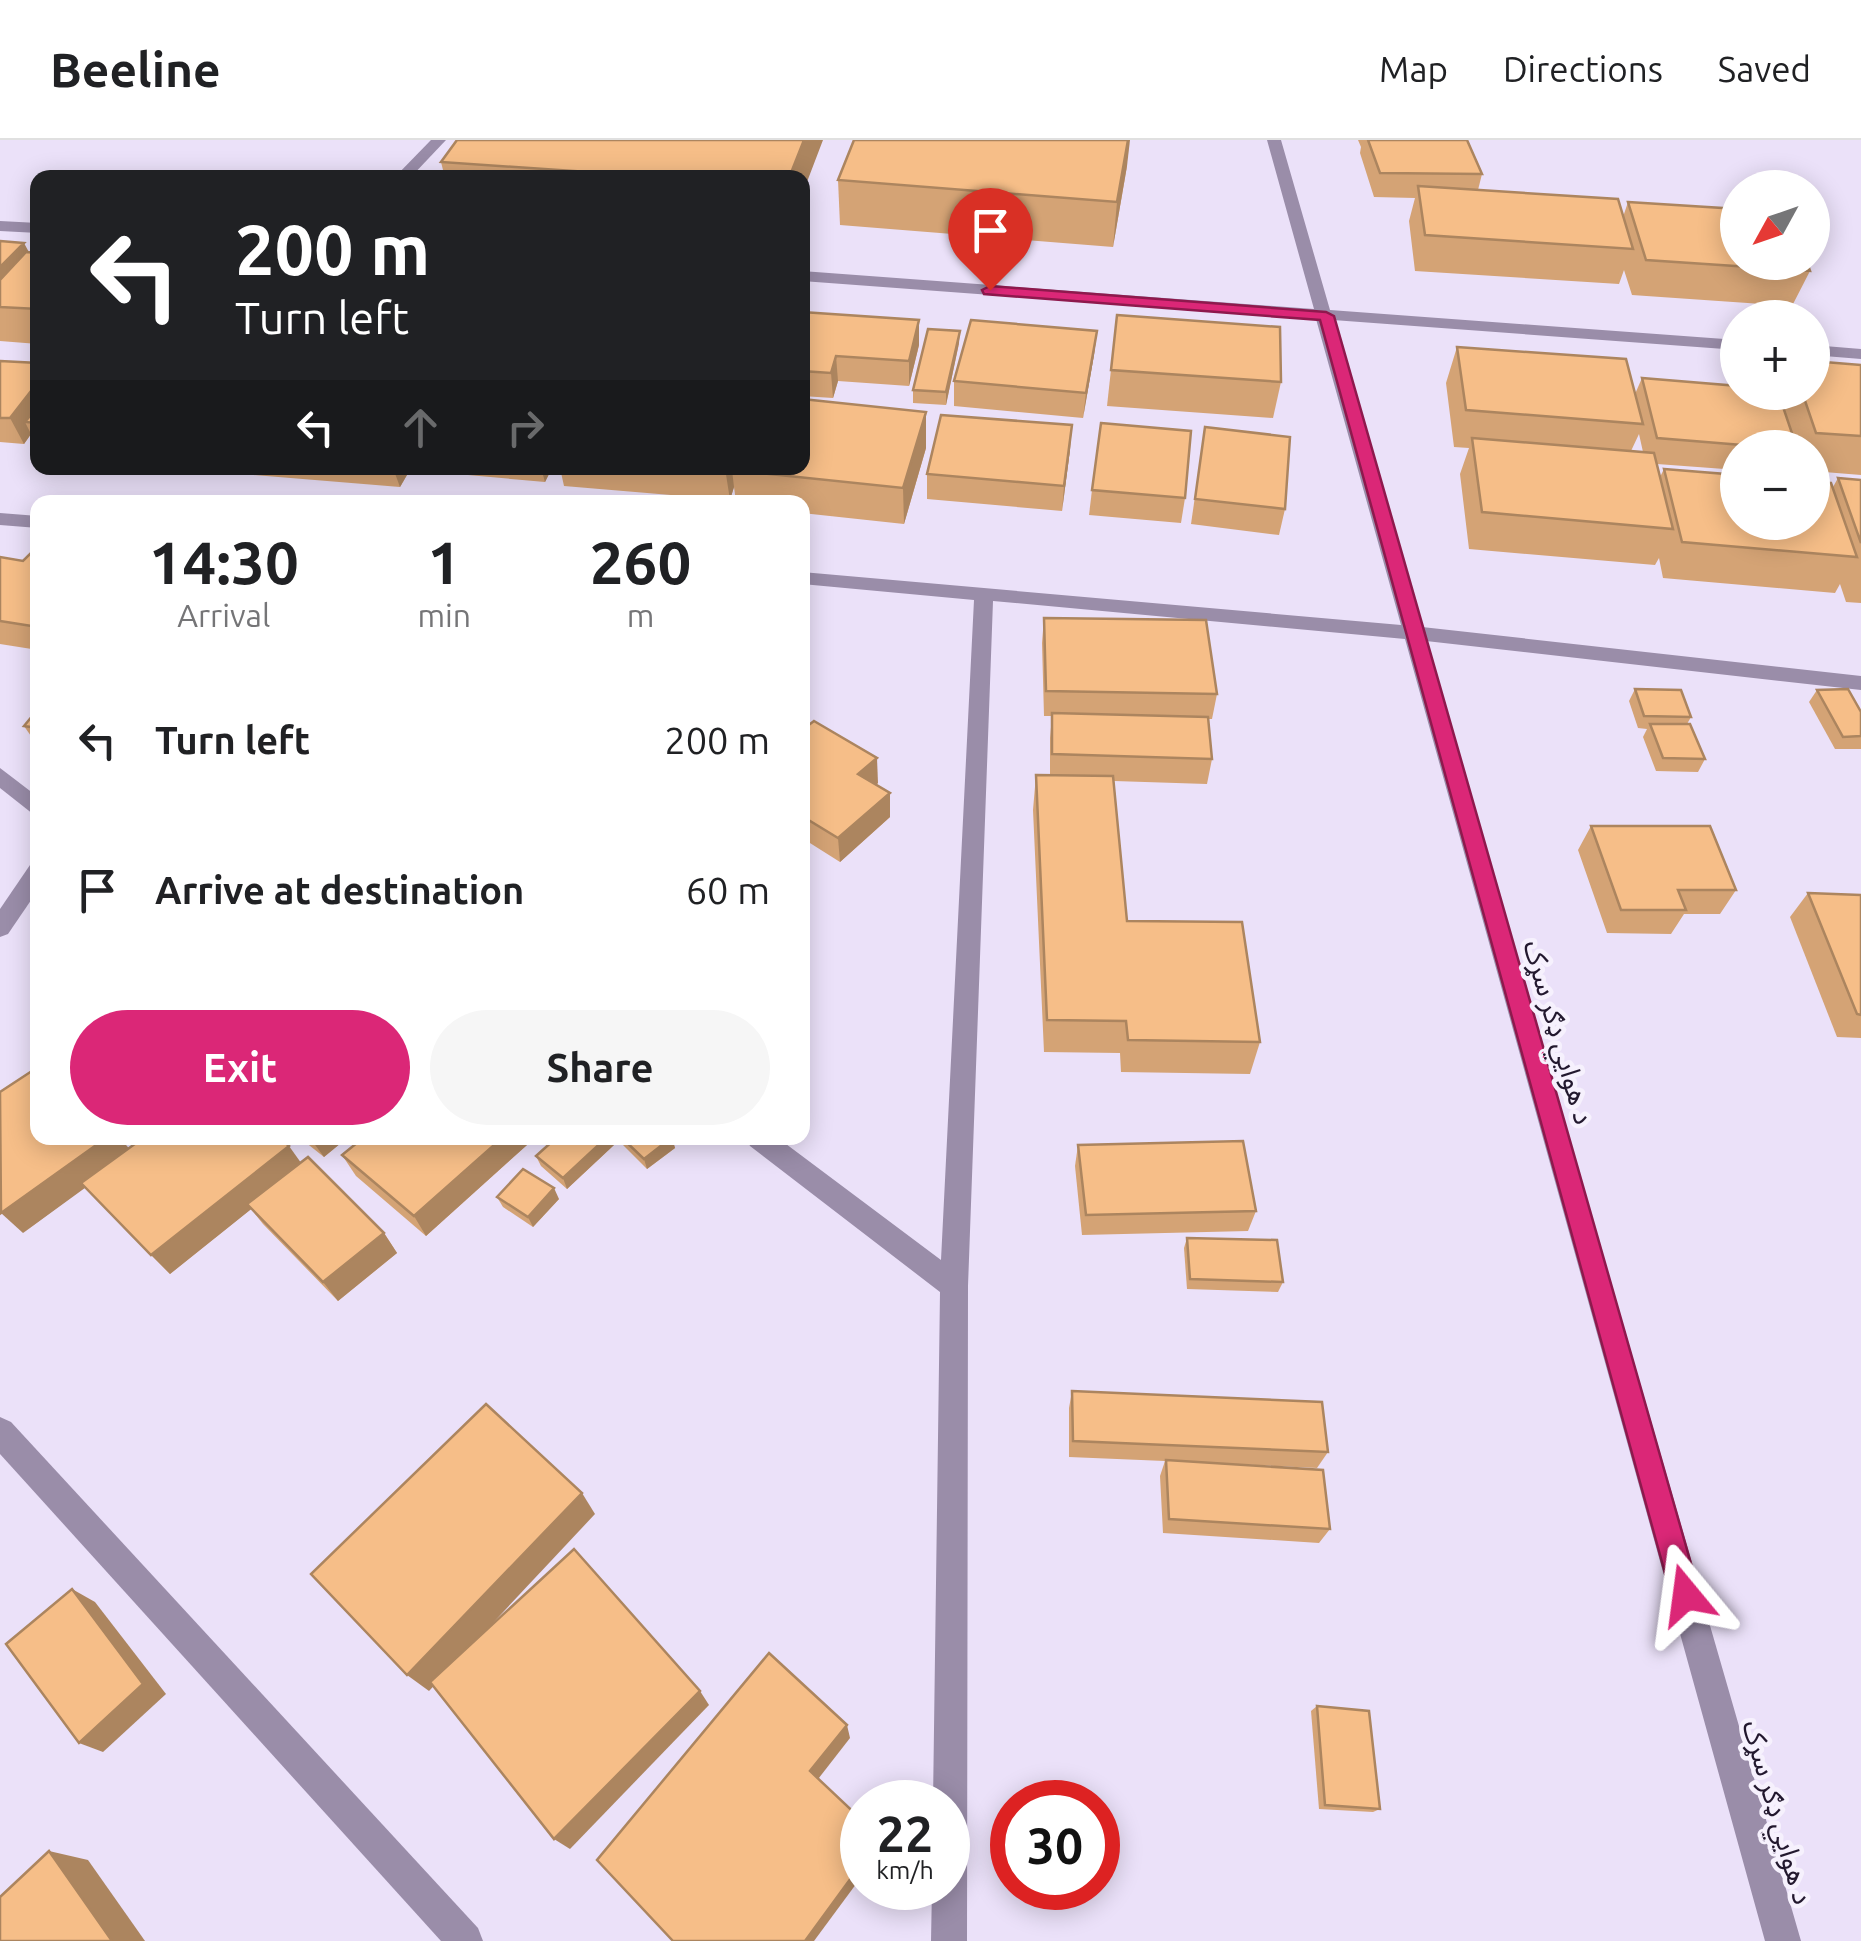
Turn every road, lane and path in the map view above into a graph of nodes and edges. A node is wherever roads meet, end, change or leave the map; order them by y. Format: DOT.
graph roads {
  1 [pos="440,140"];
  2 [pos="1274,140"];
  3 [pos="410,170"];
  4 [pos="0,226"];
  5 [pos="30,228"];
  6 [pos="810,277"];
  7 [pos="1326,316"];
  8 [pos="1720,344"];
  9 [pos="1830,351"];
  10 [pos="1861,354"];
  11 [pos="0,519"];
  12 [pos="30,521"];
  13 [pos="810,579"];
  14 [pos="984,592"];
  15 [pos="1415,633"];
  16 [pos="1861,683"];
  17 [pos="0,776"];
  18 [pos="30,803"];
  19 [pos="30,882"];
  20 [pos="0,928"];
  21 [pos="768,1145"];
  22 [pos="954,1286"];
  23 [pos="0,1432"];
  24 [pos="465,1941"];
  25 [pos="949,1941"];
  26 [pos="1783,1941"];
  1 -- 3 [label="street"];
  2 -- 7 [label="street, د هوايي ډګر سړک"];
  4 -- 5 [label="street"];
  6 -- 7 [label="street"];
  7 -- 8 [label="street"];
  7 -- 15 [label="street, د هوايي ډګر سړک"];
  9 -- 10 [label="street"];
  11 -- 12 [label="street"];
  13 -- 14 [label="street"];
  14 -- 15 [label="street"];
  14 -- 22 [label="street"];
  15 -- 16 [label="street"];
  15 -- 26 [label="street, د هوايي ډګر سړک"];
  17 -- 18 [label="street"];
  19 -- 20 [label="street"];
  21 -- 22 [label="street"];
  22 -- 25 [label="street"];
  23 -- 24 [label="street"];
}
